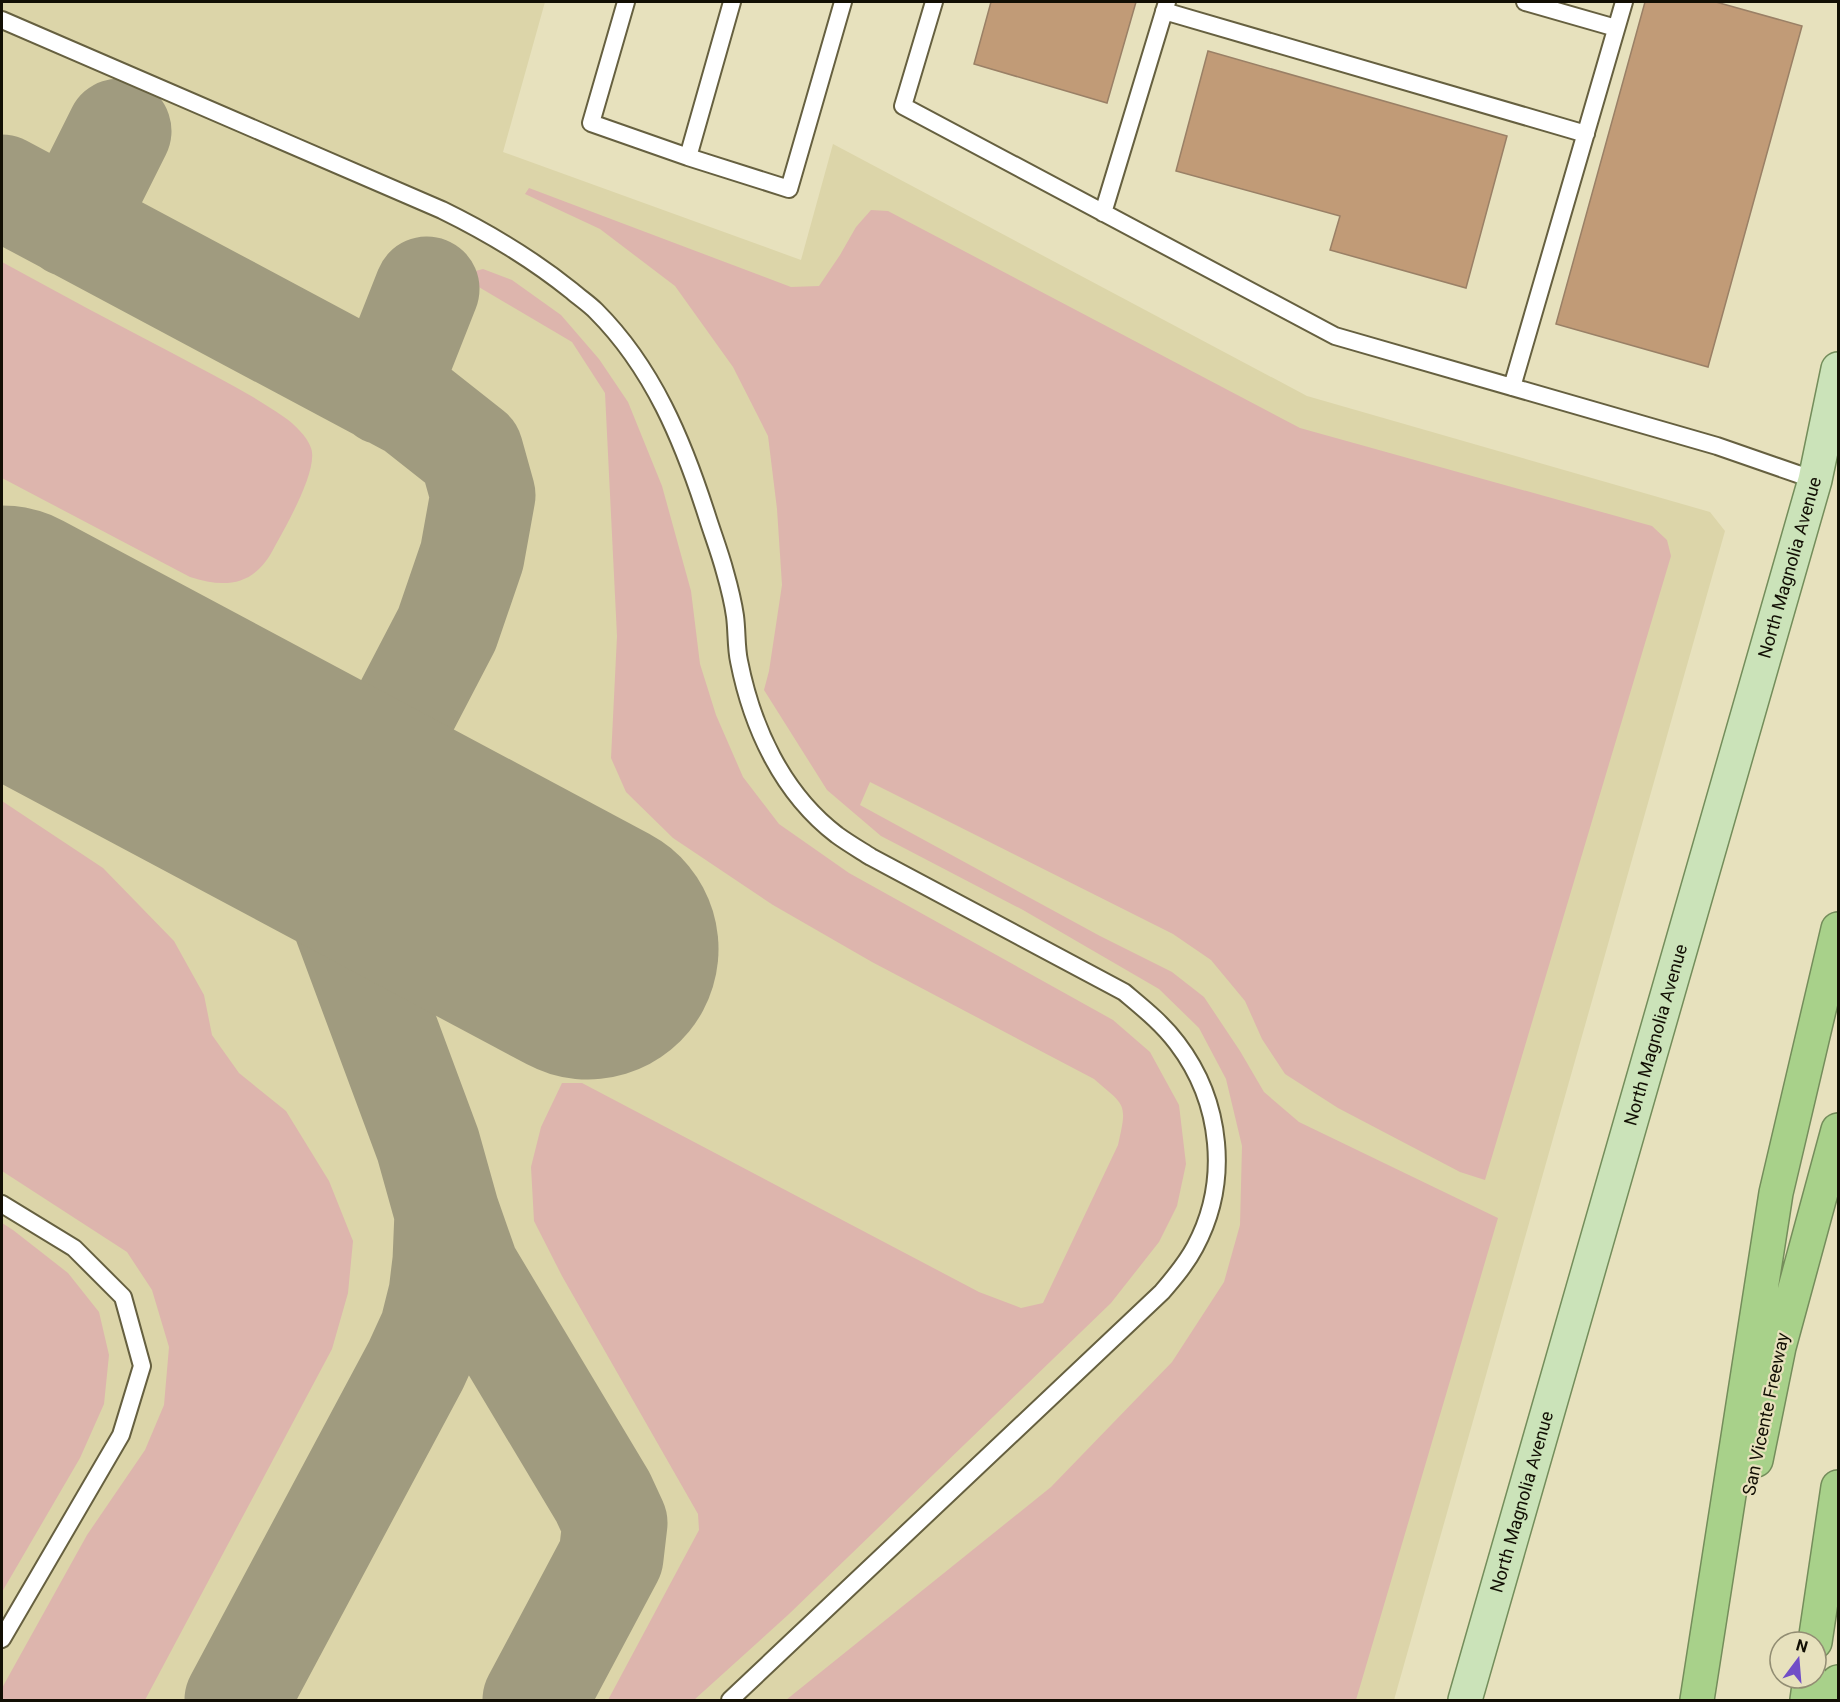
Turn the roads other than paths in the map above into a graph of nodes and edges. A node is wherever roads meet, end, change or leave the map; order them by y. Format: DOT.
graph roads {
  1 [pos="626,2"];
  2 [pos="732,2"];
  3 [pos="843,2"];
  4 [pos="934,2"];
  5 [pos="1525,2"];
  6 [pos="1624,2"];
  7 [pos="1165,6"];
  8 [pos="2,20"];
  9 [pos="1616,28"];
  10 [pos="1586,134"];
  11 [pos="688,157"];
  12 [pos="1103,213"];
  13 [pos="1839,369"];
  14 [pos="1512,387"];
  15 [pos="1815,480"];
  16 [pos="1839,928"];
  17 [pos="1839,1130"];
  18 [pos="2,1204"];
  19 [pos="1839,1487"];
  20 [pos="1817,1630"];
  21 [pos="2,1639"];
  22 [pos="1839,1682"];
  23 [pos="730,1701"];
  24 [pos="1465,1701"];
  25 [pos="1697,1701"];
  26 [pos="1705,1701"];
  27 [pos="1833,1701"];
  1 -- 11 [label="lane"];
  2 -- 11 [label="lane"];
  3 -- 11 [label="lane"];
  4 -- 12 [label="lane"];
  5 -- 9 [label="lane"];
  6 -- 9 [label="lane"];
  7 -- 10 [label="lane"];
  7 -- 12 [label="lane"];
  8 -- 23 [label="lane"];
  9 -- 10 [label="lane"];
  10 -- 14 [label="lane"];
  12 -- 14 [label="lane"];
  13 -- 15 [label="main road, North Magnolia Avenue"];
  14 -- 15 [label="lane"];
  15 -- 24 [label="main road, North Magnolia Avenue"];
  16 -- 25 [label="highway"];
  17 -- 26 [label="highway, San Vicente Freeway"];
  18 -- 21 [label="lane"];
  19 -- 20 [label="highway"];
  22 -- 27 [label="highway"];
}
